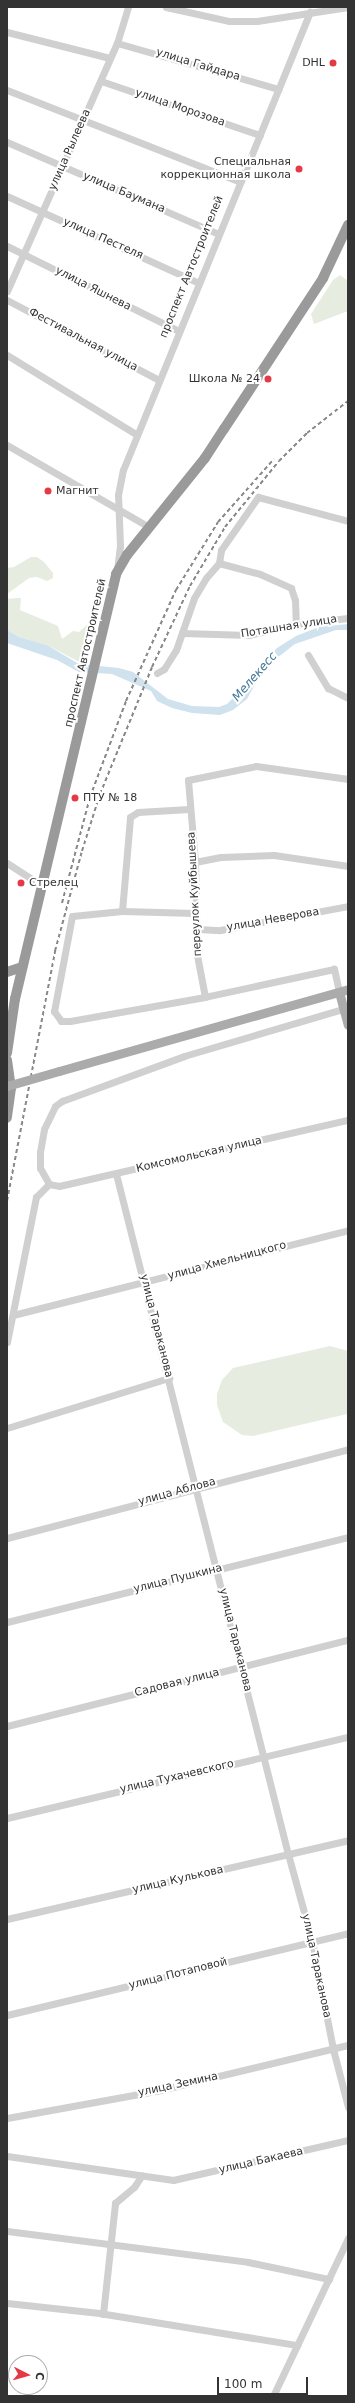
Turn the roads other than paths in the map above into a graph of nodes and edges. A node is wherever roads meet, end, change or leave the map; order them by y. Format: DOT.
graph roads {
  1 [pos="128,7"];
  2 [pos="166,7"];
  3 [pos="348,7"];
  4 [pos="310,12"];
  5 [pos="7,32"];
  6 [pos="118,43"];
  7 [pos="110,58"];
  8 [pos="101,81"];
  9 [pos="279,89"];
  10 [pos="7,90"];
  11 [pos="84,120"];
  12 [pos="260,135"];
  13 [pos="7,142"];
  14 [pos="61,167"];
  15 [pos="241,182"];
  16 [pos="7,196"];
  17 [pos="42,212"];
  18 [pos="348,225"];
  19 [pos="219,234"];
  20 [pos="7,246"];
  21 [pos="24,254"];
  22 [pos="199,283"];
  23 [pos="7,291"];
  24 [pos="7,300"];
  25 [pos="179,331"];
  26 [pos="7,356"];
  27 [pos="159,380"];
  28 [pos="136,434"];
  29 [pos="7,445"];
  30 [pos="118,512"];
  31 [pos="348,521"];
  32 [pos="149,527"];
  33 [pos="219,563"];
  34 [pos="116,574"];
  35 [pos="348,618"];
  36 [pos="296,624"];
  37 [pos="182,633"];
  38 [pos="308,656"];
  39 [pos="157,672"];
  40 [pos="348,698"];
  41 [pos="348,778"];
  42 [pos="189,809"];
  43 [pos="195,862"];
  44 [pos="7,863"];
  45 [pos="348,866"];
  46 [pos="41,885"];
  47 [pos="348,906"];
  48 [pos="122,911"];
  49 [pos="195,913"];
  50 [pos="198,929"];
  51 [pos="22,967"];
  52 [pos="7,972"];
  53 [pos="344,991"];
  54 [pos="205,997"];
  55 [pos="343,1009"];
  56 [pos="348,1025"];
  57 [pos="7,1052"];
  58 [pos="7,1060"];
  59 [pos="7,1086"];
  60 [pos="7,1118"];
  61 [pos="348,1120"];
  62 [pos="116,1174"];
  63 [pos="49,1184"];
  64 [pos="348,1230"];
  65 [pos="145,1283"];
  66 [pos="14,1314"];
  67 [pos="7,1342"];
  68 [pos="169,1378"];
  69 [pos="7,1428"];
  70 [pos="348,1449"];
  71 [pos="197,1487"];
  72 [pos="348,1536"];
  73 [pos="7,1538"];
  74 [pos="218,1569"];
  75 [pos="7,1622"];
  76 [pos="348,1640"];
  77 [pos="241,1666"];
  78 [pos="7,1726"];
  79 [pos="348,1737"];
  80 [pos="264,1756"];
  81 [pos="7,1818"];
  82 [pos="348,1840"];
  83 [pos="288,1854"];
  84 [pos="7,1919"];
  85 [pos="348,1933"];
  86 [pos="312,1942"];
  87 [pos="7,2015"];
  88 [pos="348,2046"];
  89 [pos="333,2049"];
  90 [pos="348,2107"];
  91 [pos="7,2118"];
  92 [pos="348,2140"];
  93 [pos="7,2156"];
  94 [pos="142,2175"];
  95 [pos="7,2231"];
  96 [pos="348,2238"];
  97 [pos="110,2244"];
  98 [pos="329,2279"];
  99 [pos="7,2303"];
  100 [pos="103,2314"];
  101 [pos="297,2345"];
  102 [pos="272,2396"];
  1 -- 6 [label="street, улица Рылеева"];
  2 -- 4 [label="street"];
  3 -- 4 [label="street"];
  4 -- 9 [label="street, проспект Автостроителей"];
  5 -- 7 [label="street"];
  6 -- 7 [label="street, улица Рылеева"];
  6 -- 9 [label="street, улица Гайдара"];
  7 -- 8 [label="street, улица Рылеева"];
  8 -- 11 [label="street, улица Рылеева"];
  8 -- 12 [label="street, улица Морозова"];
  9 -- 12 [label="street, проспект Автостроителей"];
  10 -- 11 [label="street"];
  11 -- 14 [label="street, улица Рылеева"];
  11 -- 15 [label="street"];
  12 -- 15 [label="street, проспект Автостроителей"];
  13 -- 14 [label="street, улица Баумана"];
  14 -- 17 [label="street, улица Рылеева"];
  14 -- 19 [label="street, улица Баумана"];
  15 -- 19 [label="street, проспект Автостроителей"];
  16 -- 17 [label="street, улица Пестеля"];
  17 -- 21 [label="street, улица Рылеева"];
  17 -- 22 [label="street, улица Пестеля"];
  18 -- 32 [label="highway, проспект Автостроителей"];
  19 -- 22 [label="street, проспект Автостроителей"];
  20 -- 21 [label="street, улица Яшнева"];
  21 -- 23 [label="street, улица Рылеева"];
  21 -- 25 [label="street, улица Яшнева"];
  22 -- 25 [label="street, проспект Автостроителей"];
  24 -- 27 [label="street, Фестивальная улица"];
  25 -- 27 [label="street, проспект Автостроителей"];
  26 -- 28 [label="street"];
  27 -- 28 [label="street, проспект Автостроителей"];
  28 -- 30 [label="street, проспект Автостроителей"];
  29 -- 30 [label="street"];
  30 -- 32 [label="street"];
  30 -- 34 [label="street, проспект Автостроителей"];
  31 -- 33 [label="street"];
  32 -- 34 [label="highway, проспект Автостроителей"];
  33 -- 36 [label="street"];
  33 -- 37 [label="street"];
  34 -- 46 [label="highway, проспект Автостроителей"];
  35 -- 36 [label="street, Поташная улица"];
  36 -- 37 [label="street, Поташная улица"];
  37 -- 39 [label="street"];
  38 -- 40 [label="street"];
  41 -- 42 [label="street, переулок Куйбышева"];
  42 -- 43 [label="street, переулок Куйбышева"];
  42 -- 48 [label="street"];
  43 -- 45 [label="street"];
  43 -- 49 [label="street, переулок Куйбышева"];
  44 -- 46 [label="street"];
  46 -- 51 [label="highway, проспект Автостроителей"];
  47 -- 50 [label="street, улица Неверова"];
  48 -- 49 [label="street"];
  48 -- 54 [label="street"];
  49 -- 50 [label="street, переулок Куйбышева"];
  50 -- 54 [label="street, переулок Куйбышева"];
  51 -- 52 [label="highway"];
  51 -- 57 [label="highway, проспект Автостроителей"];
  53 -- 54 [label="street"];
  53 -- 55 [label="main road"];
  53 -- 59 [label="main road, bridge"];
  55 -- 56 [label="main road"];
  55 -- 63 [label="street"];
  58 -- 60 [label="highway"];
  61 -- 62 [label="street, Комсомольская улица"];
  62 -- 63 [label="street, Комсомольская улица"];
  62 -- 65 [label="street, улица Тараканова"];
  63 -- 66 [label="street"];
  64 -- 65 [label="street, улица Хмельницкого"];
  65 -- 66 [label="street, улица Хмельницкого"];
  65 -- 68 [label="street, улица Тараканова"];
  66 -- 67 [label="street"];
  68 -- 69 [label="street"];
  68 -- 71 [label="street, улица Тараканова"];
  70 -- 71 [label="street, улица Аблова"];
  71 -- 73 [label="street, улица Аблова"];
  71 -- 74 [label="street, улица Тараканова"];
  72 -- 74 [label="street, улица Пушкина"];
  74 -- 75 [label="street, улица Пушкина"];
  74 -- 77 [label="street, улица Тараканова"];
  76 -- 77 [label="street, Садовая улица"];
  77 -- 78 [label="street, Садовая улица"];
  77 -- 80 [label="street, улица Тараканова"];
  79 -- 80 [label="street, улица Тухачевского"];
  80 -- 81 [label="street, улица Тухачевского"];
  80 -- 83 [label="street, улица Тараканова"];
  82 -- 83 [label="street, улица Кулькова"];
  83 -- 84 [label="street, улица Кулькова"];
  83 -- 86 [label="street, улица Тараканова"];
  85 -- 86 [label="street, улица Потаповой"];
  86 -- 87 [label="street, улица Потаповой"];
  86 -- 89 [label="street, улица Тараканова"];
  88 -- 89 [label="street, улица Земина"];
  89 -- 90 [label="street, улица Тараканова"];
  89 -- 91 [label="street, улица Земина"];
  92 -- 94 [label="street, улица Бакаева"];
  93 -- 94 [label="street"];
  94 -- 97 [label="street"];
  95 -- 97 [label="street"];
  96 -- 98 [label="street"];
  97 -- 98 [label="street"];
  97 -- 100 [label="street"];
  98 -- 101 [label="street"];
  99 -- 100 [label="street"];
  100 -- 101 [label="street"];
  101 -- 102 [label="street"];
}
